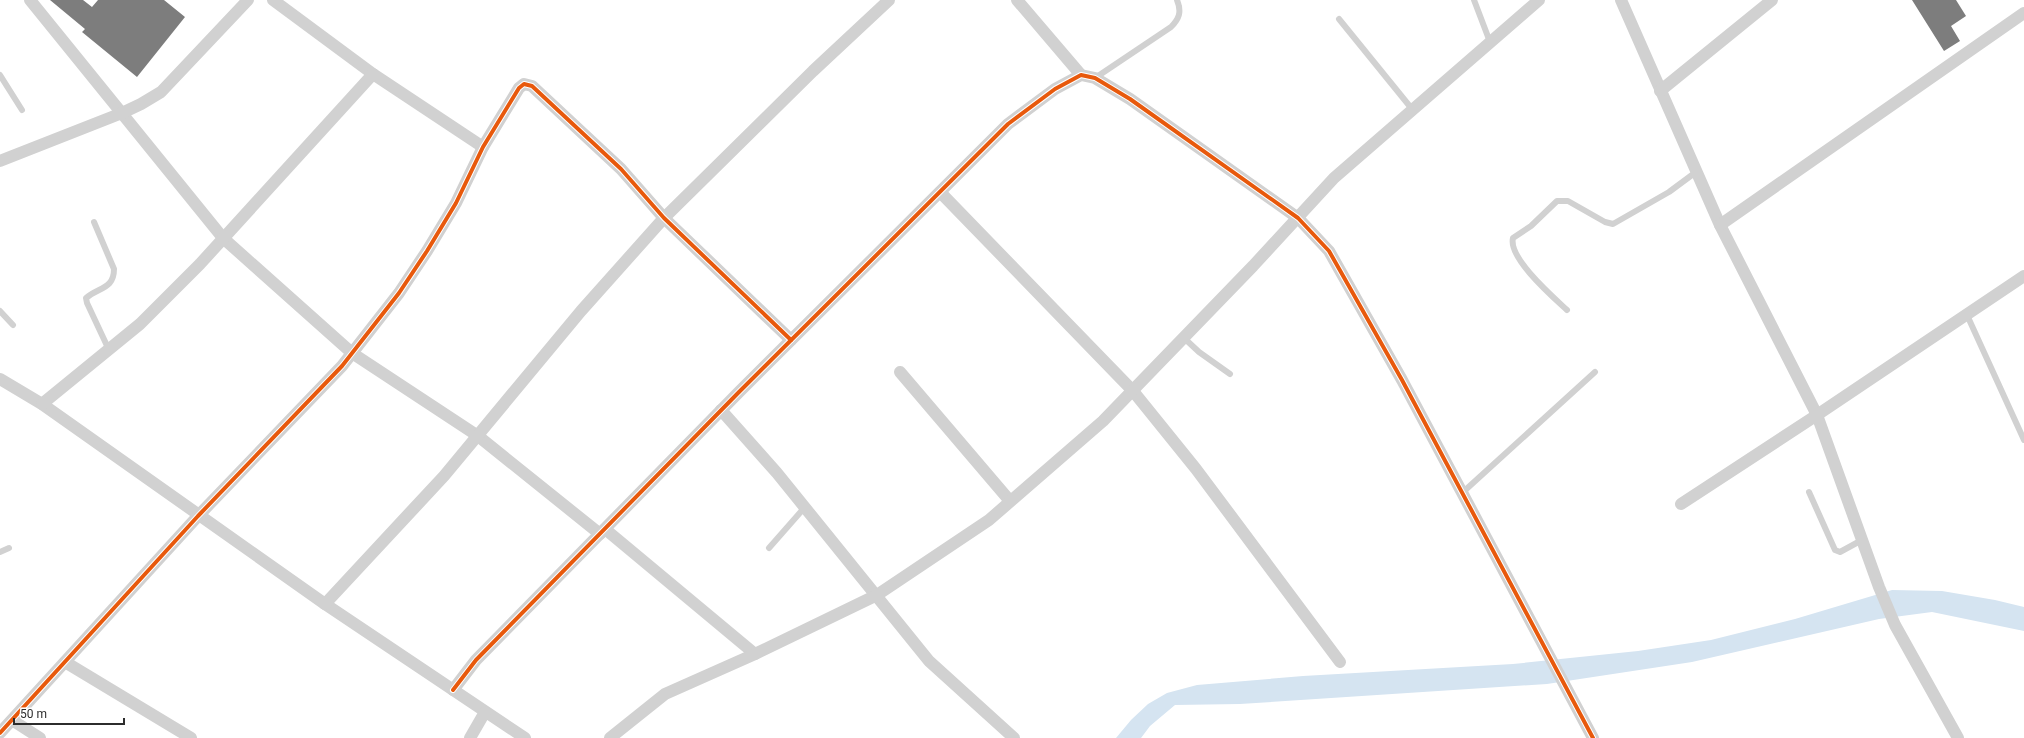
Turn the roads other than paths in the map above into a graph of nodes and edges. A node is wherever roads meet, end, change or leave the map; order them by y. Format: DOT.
graph roads {
  1 [pos="30,0"];
  2 [pos="248,0"];
  3 [pos="272,0"];
  4 [pos="889,0"];
  5 [pos="1016,0"];
  6 [pos="1177,0"];
  7 [pos="1474,0"];
  8 [pos="1539,0"];
  9 [pos="1621,0"];
  10 [pos="1772,0"];
  11 [pos="2024,13"];
  12 [pos="1339,19"];
  13 [pos="1490,42"];
  14 [pos="373,74"];
  15 [pos="0,75"];
  16 [pos="1082,75"];
  17 [pos="1095,78"];
  18 [pos="1660,91"];
  19 [pos="1412,109"];
  20 [pos="22,110"];
  21 [pos="122,113"];
  22 [pos="483,148"];
  23 [pos="0,161"];
  24 [pos="1696,172"];
  25 [pos="940,192"];
  26 [pos="664,218"];
  27 [pos="1298,218"];
  28 [pos="94,222"];
  29 [pos="1720,225"];
  30 [pos="224,238"];
  31 [pos="2024,276"];
  32 [pos="1567,310"];
  33 [pos="0,311"];
  34 [pos="1967,315"];
  35 [pos="13,325"];
  36 [pos="1184,338"];
  37 [pos="792,340"];
  38 [pos="109,350"];
  39 [pos="352,352"];
  40 [pos="900,372"];
  41 [pos="1595,372"];
  42 [pos="1230,374"];
  43 [pos="0,379"];
  44 [pos="1133,391"];
  45 [pos="42,404"];
  46 [pos="721,410"];
  47 [pos="1817,415"];
  48 [pos="478,436"];
  49 [pos="2024,440"];
  50 [pos="1809,492"];
  51 [pos="1462,493"];
  52 [pos="1010,501"];
  53 [pos="1681,504"];
  54 [pos="805,507"];
  55 [pos="198,516"];
  56 [pos="602,531"];
  57 [pos="1862,540"];
  58 [pos="9,548"];
  59 [pos="769,548"];
  60 [pos="0,552"];
  61 [pos="877,595"];
  62 [pos="325,604"];
  63 [pos="755,654"];
  64 [pos="65,662"];
  65 [pos="1340,662"];
  66 [pos="453,690"];
  67 [pos="485,712"];
  68 [pos="12,720"];
  69 [pos="0,733"];
  70 [pos="40,738"];
  71 [pos="191,738"];
  72 [pos="470,738"];
  73 [pos="526,738"];
  74 [pos="610,738"];
  75 [pos="1014,738"];
  76 [pos="1593,738"];
  77 [pos="1958,738"];
  1 -- 21 [label="street"];
  2 -- 21 [label="street"];
  3 -- 14 [label="street"];
  4 -- 26 [label="street"];
  5 -- 16 [label="street"];
  6 -- 17 [label="lane"];
  7 -- 13 [label="lane"];
  8 -- 13 [label="street"];
  9 -- 18 [label="street"];
  10 -- 18 [label="street"];
  11 -- 29 [label="street"];
  12 -- 19 [label="lane"];
  13 -- 19 [label="street"];
  14 -- 22 [label="street"];
  14 -- 30 [label="street"];
  15 -- 20 [label="lane"];
  16 -- 17 [label="street"];
  16 -- 25 [label="street"];
  17 -- 27 [label="street"];
  18 -- 24 [label="street"];
  19 -- 27 [label="street"];
  21 -- 23 [label="street"];
  21 -- 30 [label="street"];
  22 -- 26 [label="street"];
  22 -- 39 [label="street"];
  24 -- 29 [label="street"];
  24 -- 32 [label="lane"];
  25 -- 37 [label="street"];
  25 -- 44 [label="street"];
  26 -- 37 [label="street"];
  26 -- 48 [label="street"];
  27 -- 36 [label="street"];
  27 -- 51 [label="street"];
  28 -- 38 [label="lane"];
  29 -- 47 [label="street"];
  30 -- 38 [label="street"];
  30 -- 39 [label="street"];
  31 -- 34 [label="street"];
  33 -- 35 [label="lane"];
  34 -- 47 [label="street"];
  34 -- 49 [label="lane"];
  36 -- 42 [label="lane"];
  36 -- 44 [label="street"];
  37 -- 46 [label="street"];
  38 -- 45 [label="street"];
  39 -- 48 [label="street"];
  39 -- 55 [label="street"];
  40 -- 52 [label="street"];
  41 -- 51 [label="lane"];
  43 -- 45 [label="street"];
  44 -- 52 [label="street"];
  44 -- 65 [label="street"];
  45 -- 55 [label="street"];
  46 -- 54 [label="street"];
  46 -- 56 [label="street"];
  47 -- 53 [label="street"];
  47 -- 57 [label="street"];
  48 -- 56 [label="street"];
  48 -- 62 [label="street"];
  50 -- 57 [label="lane"];
  51 -- 76 [label="street"];
  52 -- 61 [label="street"];
  54 -- 59 [label="lane"];
  54 -- 61 [label="street"];
  55 -- 62 [label="street"];
  55 -- 64 [label="street"];
  56 -- 63 [label="street"];
  56 -- 66 [label="street"];
  57 -- 77 [label="street"];
  58 -- 60 [label="lane"];
  61 -- 63 [label="street"];
  61 -- 75 [label="street"];
  62 -- 66 [label="street"];
  63 -- 74 [label="street"];
  64 -- 68 [label="street"];
  64 -- 71 [label="street"];
  66 -- 67 [label="street"];
  67 -- 72 [label="street"];
  67 -- 73 [label="street"];
  68 -- 69 [label="street"];
  68 -- 70 [label="street"];
}
